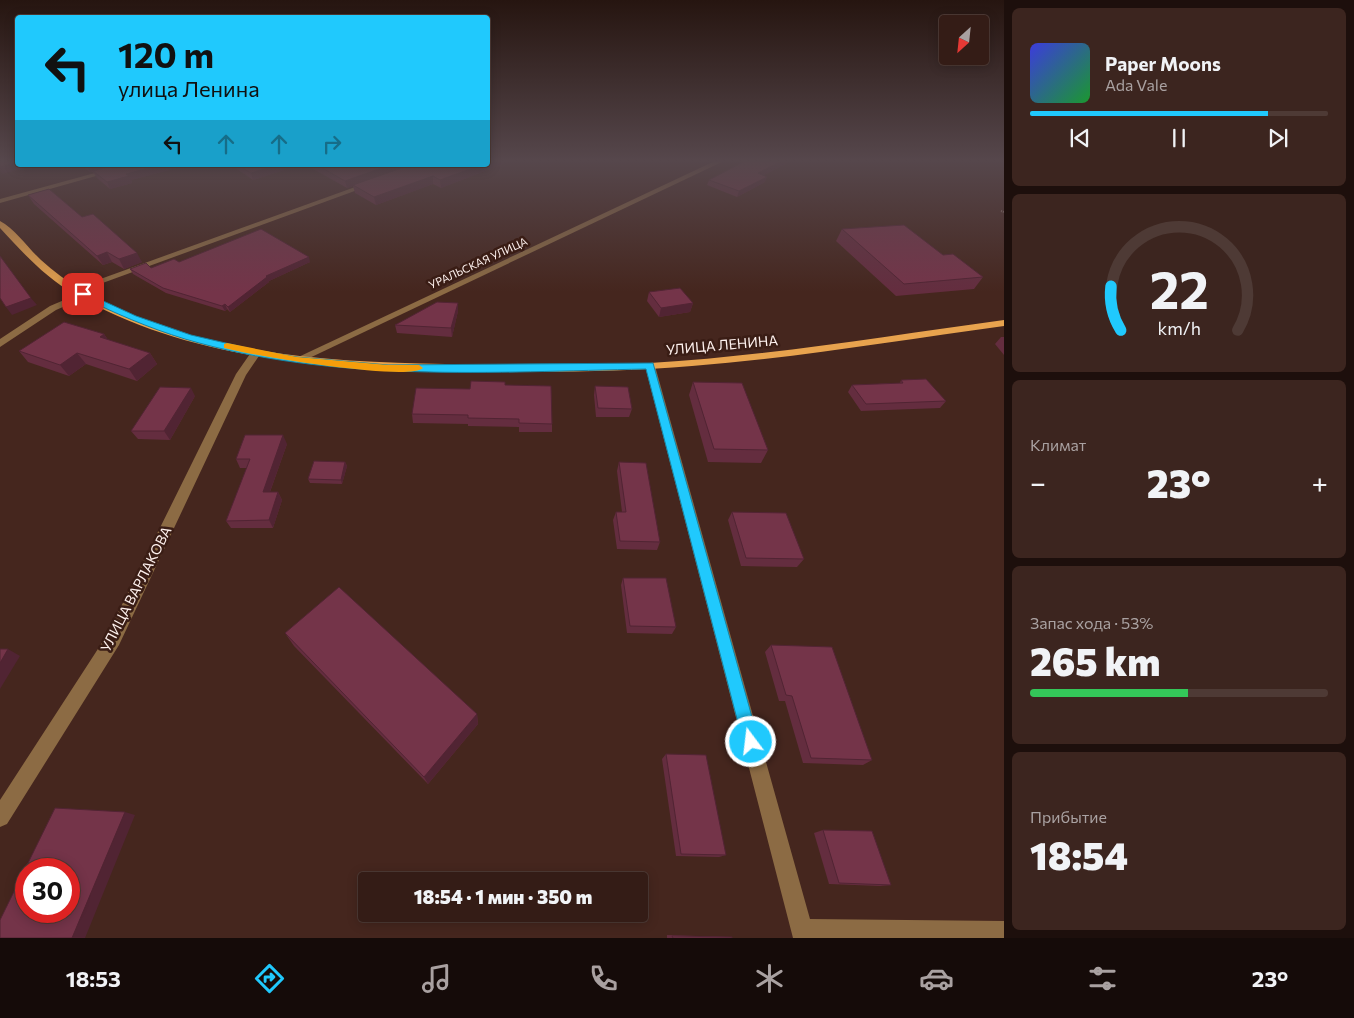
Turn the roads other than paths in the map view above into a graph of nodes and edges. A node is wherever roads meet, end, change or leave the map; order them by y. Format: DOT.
graph roads {
  1 [pos="318,204"];
  2 [pos="630,204"];
  3 [pos="0,222"];
  4 [pos="79,292"];
  5 [pos="1004,323"];
  6 [pos="0,344"];
  7 [pos="256,353"];
  8 [pos="297,360"];
  9 [pos="650,366"];
  10 [pos="0,817"];
  11 [pos="1004,932"];
  12 [pos="803,934"];
  1 -- 4 [label="street"];
  2 -- 8 [label="street, УРАЛЬСКАЯ УЛИЦА"];
  3 -- 4 [label="main road, УЛИЦА ЛЕНИНА"];
  4 -- 6 [label="street"];
  4 -- 7 [label="main road, УЛИЦА ЛЕНИНА"];
  5 -- 9 [label="main road, УЛИЦА ЛЕНИНА"];
  7 -- 8 [label="main road, УЛИЦА ЛЕНИНА"];
  7 -- 10 [label="street, УЛИЦА ВАРЛАКОВА"];
  8 -- 9 [label="main road, УЛИЦА ЛЕНИНА"];
  9 -- 12 [label="street"];
  11 -- 12 [label="street"];
}
